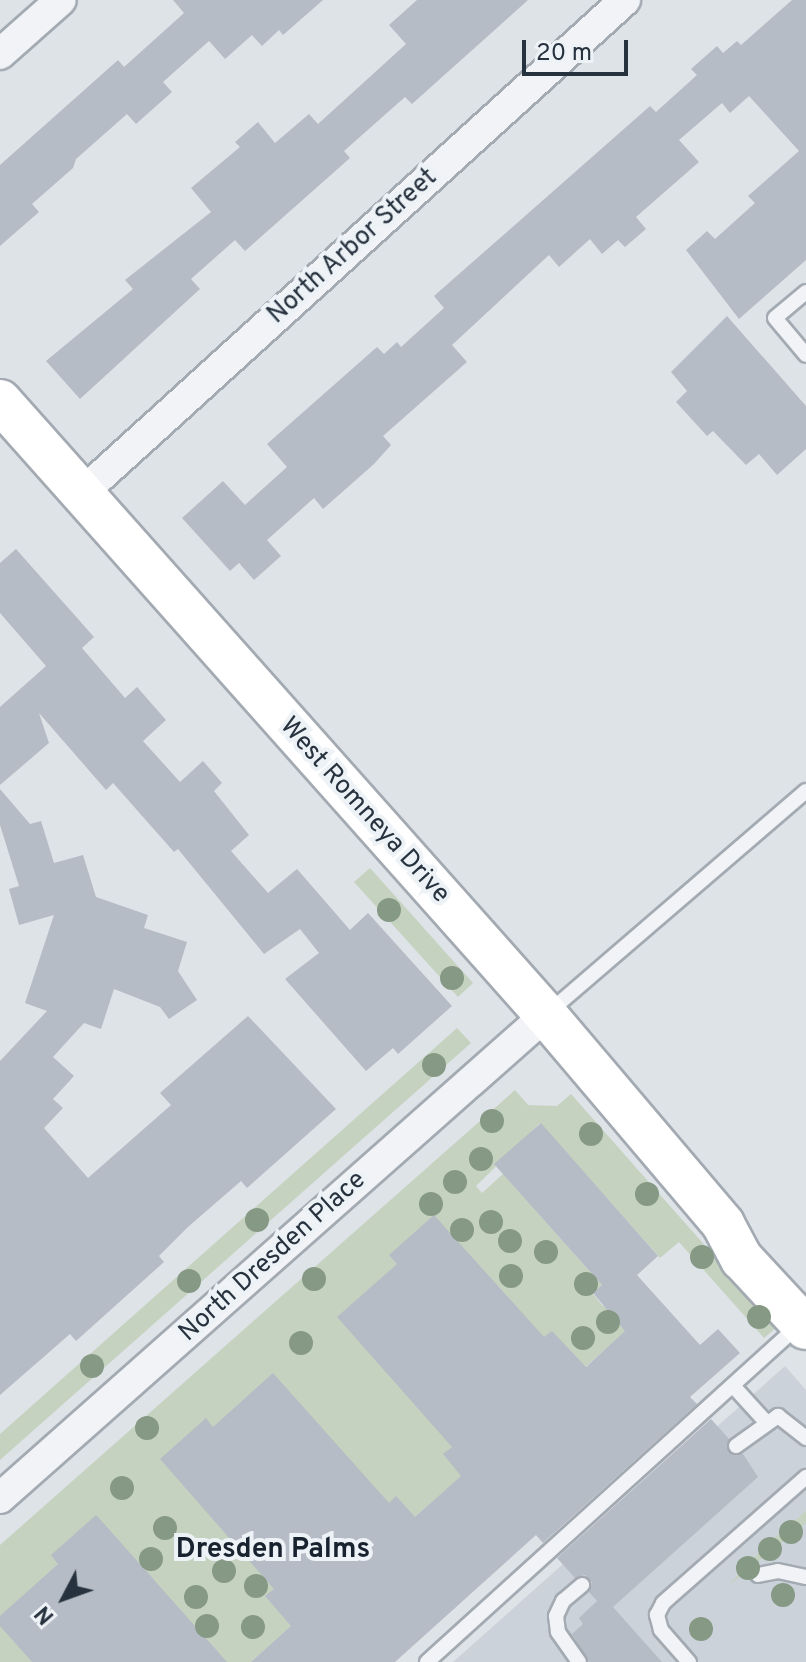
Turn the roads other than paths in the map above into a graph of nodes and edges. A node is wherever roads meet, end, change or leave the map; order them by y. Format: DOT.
graph roads {
  1 [pos="61,0"];
  2 [pos="625,0"];
  3 [pos="0,54"];
  4 [pos="806,292"];
  5 [pos="806,355"];
  6 [pos="0,401"];
  7 [pos="81,494"];
  8 [pos="806,791"];
  9 [pos="546,1015"];
  10 [pos="805,1312"];
  11 [pos="735,1388"];
  12 [pos="765,1421"];
  13 [pos="806,1438"];
  14 [pos="736,1446"];
  15 [pos="806,1477"];
  16 [pos="0,1498"];
  17 [pos="758,1575"];
  18 [pos="806,1577"];
  19 [pos="582,1585"];
  20 [pos="427,1662"];
  21 [pos="579,1662"];
  22 [pos="689,1662"];
  1 -- 3 [label="street"];
  2 -- 7 [label="street, North Arbor Street"];
  4 -- 5 [label="lane"];
  6 -- 7 [label="street, West Romneya Drive"];
  7 -- 9 [label="street, West Romneya Drive"];
  8 -- 9 [label="lane"];
  9 -- 10 [label="street, West Romneya Drive"];
  9 -- 16 [label="street, North Dresden Place"];
  10 -- 11 [label="lane"];
  11 -- 12 [label="lane"];
  11 -- 20 [label="lane"];
  12 -- 13 [label="lane"];
  12 -- 14 [label="lane"];
  15 -- 22 [label="lane"];
  17 -- 18 [label="lane"];
  19 -- 21 [label="lane"];
}
